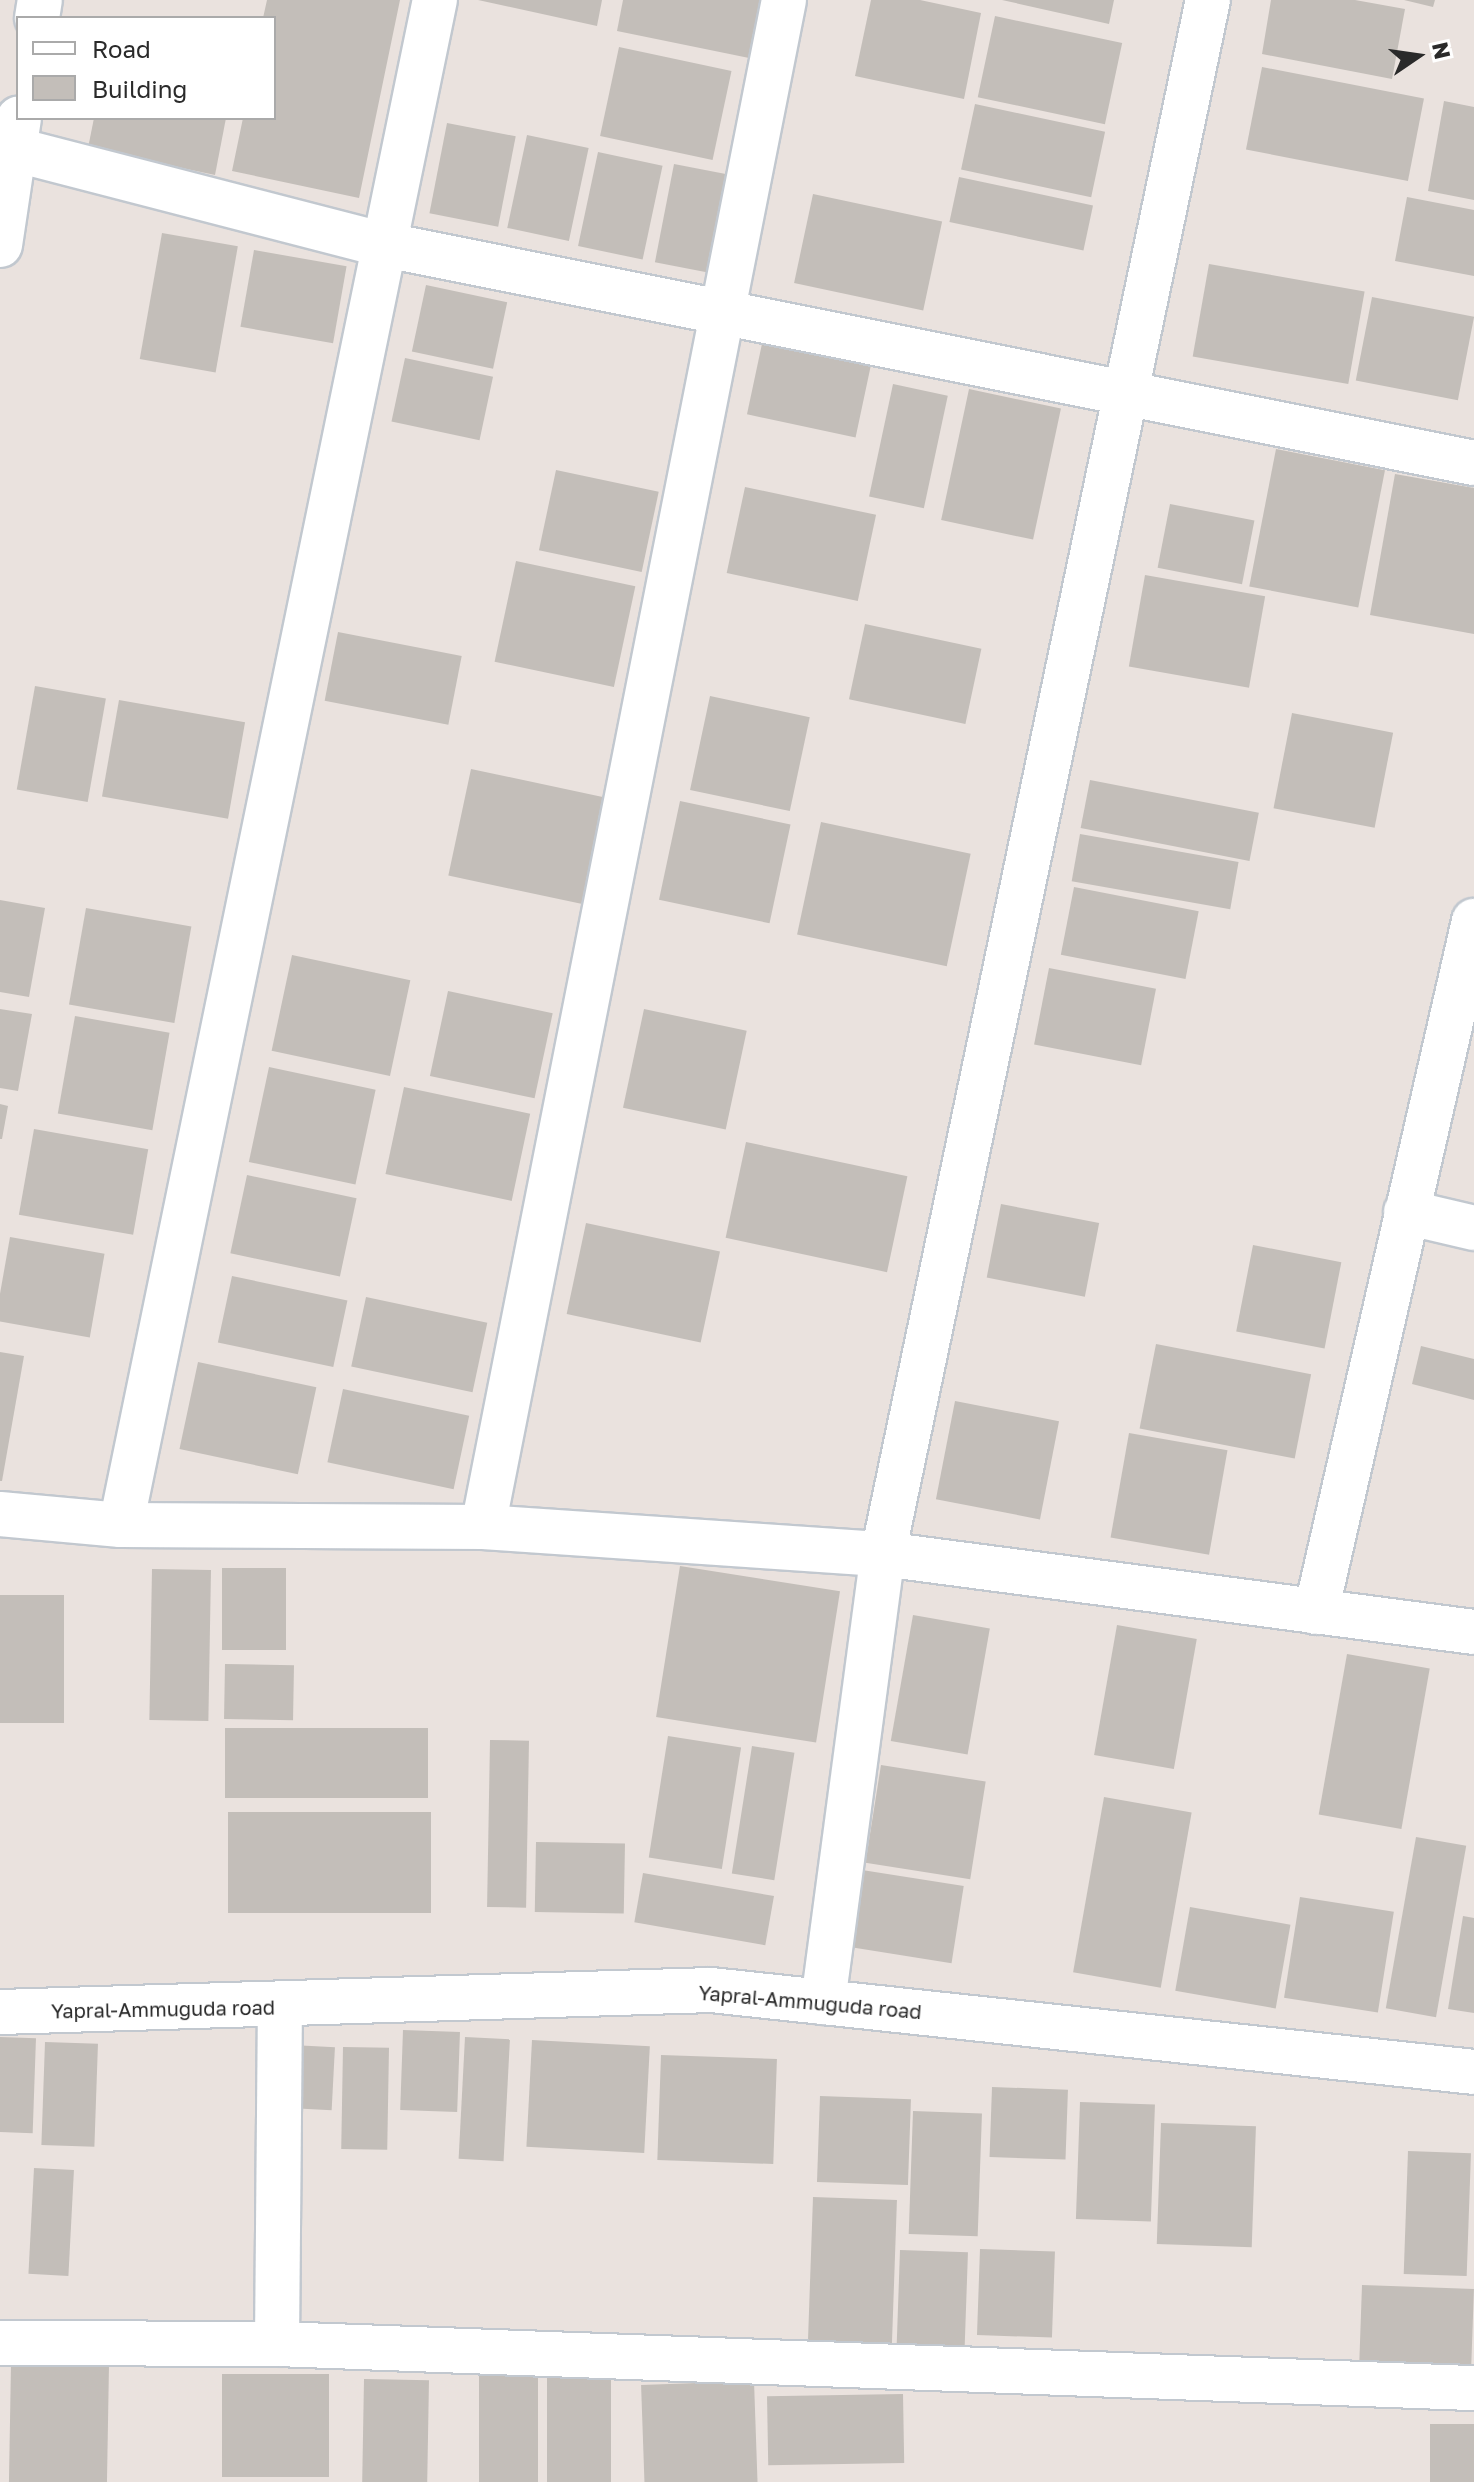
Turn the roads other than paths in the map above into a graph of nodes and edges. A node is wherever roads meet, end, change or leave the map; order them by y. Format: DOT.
graph roads {
  1 [pos="435,0"];
  2 [pos="784,0"];
  3 [pos="1208,0"];
  4 [pos="16,133"];
  5 [pos="381,244"];
  6 [pos="0,245"];
  7 [pos="724,312"];
  8 [pos="1127,393"];
  9 [pos="1474,463"];
  10 [pos="1474,921"];
  11 [pos="1406,1212"];
  12 [pos="1474,1228"];
  13 [pos="0,1514"];
  14 [pos="121,1525"];
  15 [pos="483,1527"];
  16 [pos="883,1554"];
  17 [pos="1316,1612"];
  18 [pos="1474,1632"];
  19 [pos="823,2002"];
  20 [pos="280,2006"];
  21 [pos="0,2012"];
  22 [pos="1474,2072"];
  23 [pos="0,2343"];
  24 [pos="277,2344"];
  25 [pos="1474,2388"];
  1 -- 5 [label="street"];
  2 -- 7 [label="street"];
  3 -- 8 [label="street"];
  4 -- 5 [label="street"];
  4 -- 6 [label="street"];
  5 -- 7 [label="street"];
  5 -- 14 [label="street"];
  7 -- 8 [label="street"];
  7 -- 15 [label="street"];
  8 -- 9 [label="street"];
  8 -- 16 [label="street"];
  10 -- 11 [label="street"];
  11 -- 12 [label="street"];
  11 -- 17 [label="street"];
  13 -- 14 [label="street"];
  14 -- 15 [label="street"];
  15 -- 16 [label="street"];
  16 -- 17 [label="street"];
  16 -- 19 [label="street"];
  17 -- 18 [label="street"];
  19 -- 20 [label="street, Yapral-Ammuguda road"];
  19 -- 22 [label="street, Yapral-Ammuguda road"];
  20 -- 21 [label="street, Yapral-Ammuguda road"];
  20 -- 24 [label="street"];
  23 -- 24 [label="street"];
  24 -- 25 [label="street"];
}
